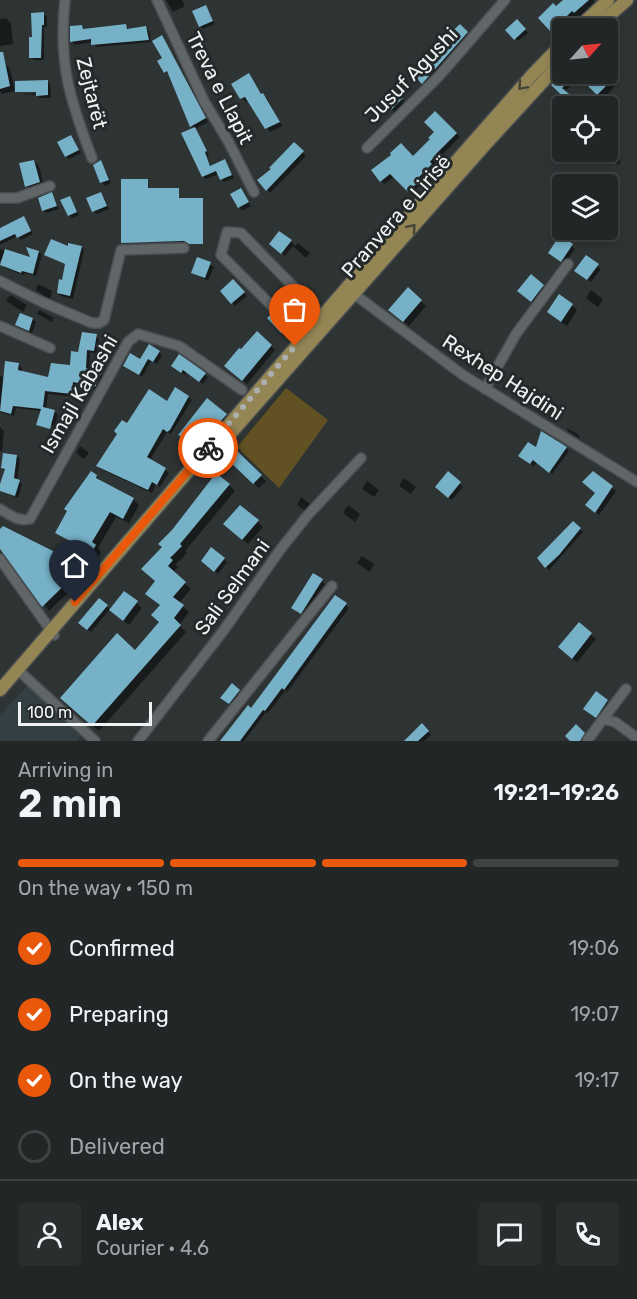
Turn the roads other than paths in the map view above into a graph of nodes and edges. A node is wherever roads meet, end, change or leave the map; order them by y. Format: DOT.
graph roads {
  1 [pos="65,0"];
  2 [pos="157,0"];
  3 [pos="505,0"];
  4 [pos="608,0"];
  5 [pos="627,0"];
  6 [pos="589,18"];
  7 [pos="607,18"];
  8 [pos="552,54"];
  9 [pos="552,72"];
  10 [pos="367,148"];
  11 [pos="92,158"];
  12 [pos="50,186"];
  13 [pos="254,192"];
  14 [pos="0,198"];
  15 [pos="184,248"];
  16 [pos="568,264"];
  17 [pos="0,281"];
  18 [pos="354,294"];
  19 [pos="272,306"];
  20 [pos="322,316"];
  21 [pos="0,326"];
  22 [pos="50,348"];
  23 [pos="485,389"];
  24 [pos="242,390"];
  25 [pos="361,458"];
  26 [pos="637,482"];
  27 [pos="0,509"];
  28 [pos="0,559"];
  29 [pos="332,585"];
  30 [pos="52,633"];
  31 [pos="20,672"];
  32 [pos="626,689"];
  33 [pos="0,690"];
  34 [pos="0,697"];
  35 [pos="603,719"];
  36 [pos="637,738"];
  37 [pos="94,741"];
  38 [pos="138,741"];
  39 [pos="208,741"];
  40 [pos="587,741"];
  1 -- 11 [label="street, Zejtarët"];
  2 -- 13 [label="street, Treva e Llapit"];
  3 -- 10 [label="street, Jusuf Agushi"];
  4 -- 6 [label="main road"];
  5 -- 7 [label="main road"];
  8 -- 20 [label="main road, Pranvera e Lirisë, one-way"];
  18 -- 9 [label="main road, Pranvera e Lirisë, one-way"];
  12 -- 14 [label="street"];
  15 -- 17 [label="street"];
  16 -- 23 [label="street"];
  18 -- 23 [label="street, Rexhep Hajdini"];
  18 -- 30 [label="main road, Pranvera e Lirisë"];
  19 -- 20 [label="street"];
  20 -- 30 [label="main road, Pranvera e Lirisë"];
  21 -- 22 [label="street"];
  23 -- 26 [label="street, Rexhep Hajdini"];
  24 -- 27 [label="street, Ismajl Kabashi"];
  25 -- 38 [label="street, Sali Selmani"];
  28 -- 30 [label="street"];
  29 -- 39 [label="street"];
  30 -- 31 [label="main road, Pranvera e Lirisë"];
  31 -- 33 [label="main road, Pranvera e Lirisë"];
  31 -- 34 [label="main road, Pranvera e Lirisë"];
  31 -- 37 [label="street"];
  32 -- 35 [label="street"];
  35 -- 36 [label="street"];
  35 -- 40 [label="street"];
}
